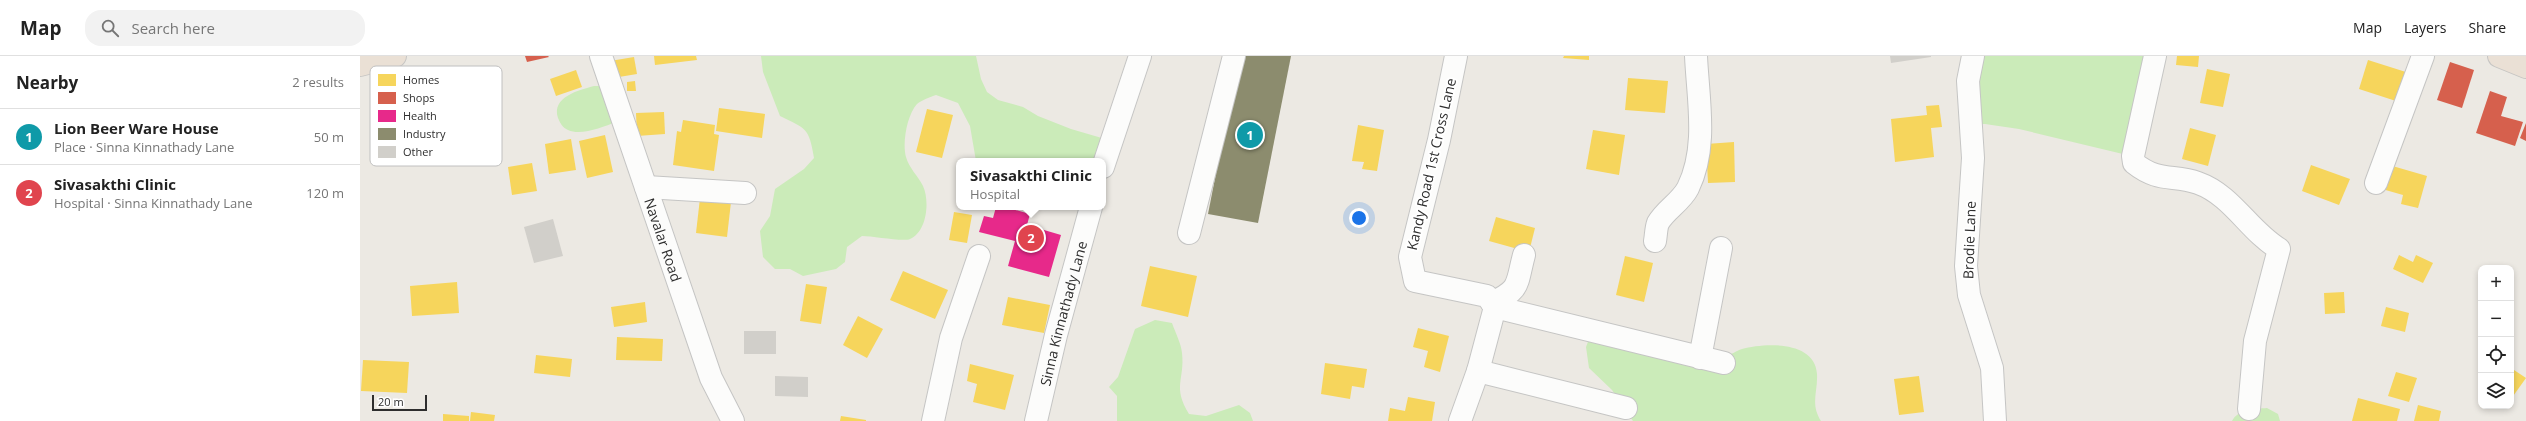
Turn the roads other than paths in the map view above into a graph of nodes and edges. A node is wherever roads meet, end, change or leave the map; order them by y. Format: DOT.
graph roads {
  1 [pos="395,56"];
  2 [pos="601,56"];
  3 [pos="1140,56"];
  4 [pos="1234,56"];
  5 [pos="1456,56"];
  6 [pos="1696,56"];
  7 [pos="1973,56"];
  8 [pos="2155,56"];
  9 [pos="2423,56"];
  10 [pos="2499,56"];
  11 [pos="360,65"];
  12 [pos="2526,67"];
  13 [pos="1106,158"];
  14 [pos="2376,183"];
  15 [pos="646,187"];
  16 [pos="745,193"];
  17 [pos="1091,210"];
  18 [pos="1189,232"];
  19 [pos="1655,241"];
  20 [pos="1720,248"];
  21 [pos="1524,255"];
  22 [pos="979,256"];
  23 [pos="1494,305"];
  24 [pos="1700,358"];
  25 [pos="1724,363"];
  26 [pos="1478,371"];
  27 [pos="1626,408"];
  28 [pos="2249,409"];
  29 [pos="733,421"];
  30 [pos="933,421"];
  31 [pos="1036,421"];
  32 [pos="1460,421"];
  33 [pos="1995,421"];
  1 -- 11 [label="highway"];
  2 -- 15 [label="street, Navalar Road"];
  3 -- 13 [label="street"];
  4 -- 18 [label="street"];
  5 -- 23 [label="street, Kandy Road 1st Cross Lane"];
  6 -- 19 [label="street"];
  7 -- 33 [label="street, Brodie Lane"];
  8 -- 28 [label="street"];
  9 -- 14 [label="street"];
  10 -- 12 [label="highway"];
  15 -- 16 [label="street"];
  15 -- 29 [label="street, Navalar Road"];
  17 -- 31 [label="street, Sinna Kinnathady Lane"];
  20 -- 24 [label="street"];
  21 -- 23 [label="street"];
  22 -- 30 [label="street"];
  23 -- 24 [label="street"];
  23 -- 26 [label="street"];
  24 -- 25 [label="street"];
  26 -- 27 [label="street"];
  26 -- 32 [label="street"];
}
